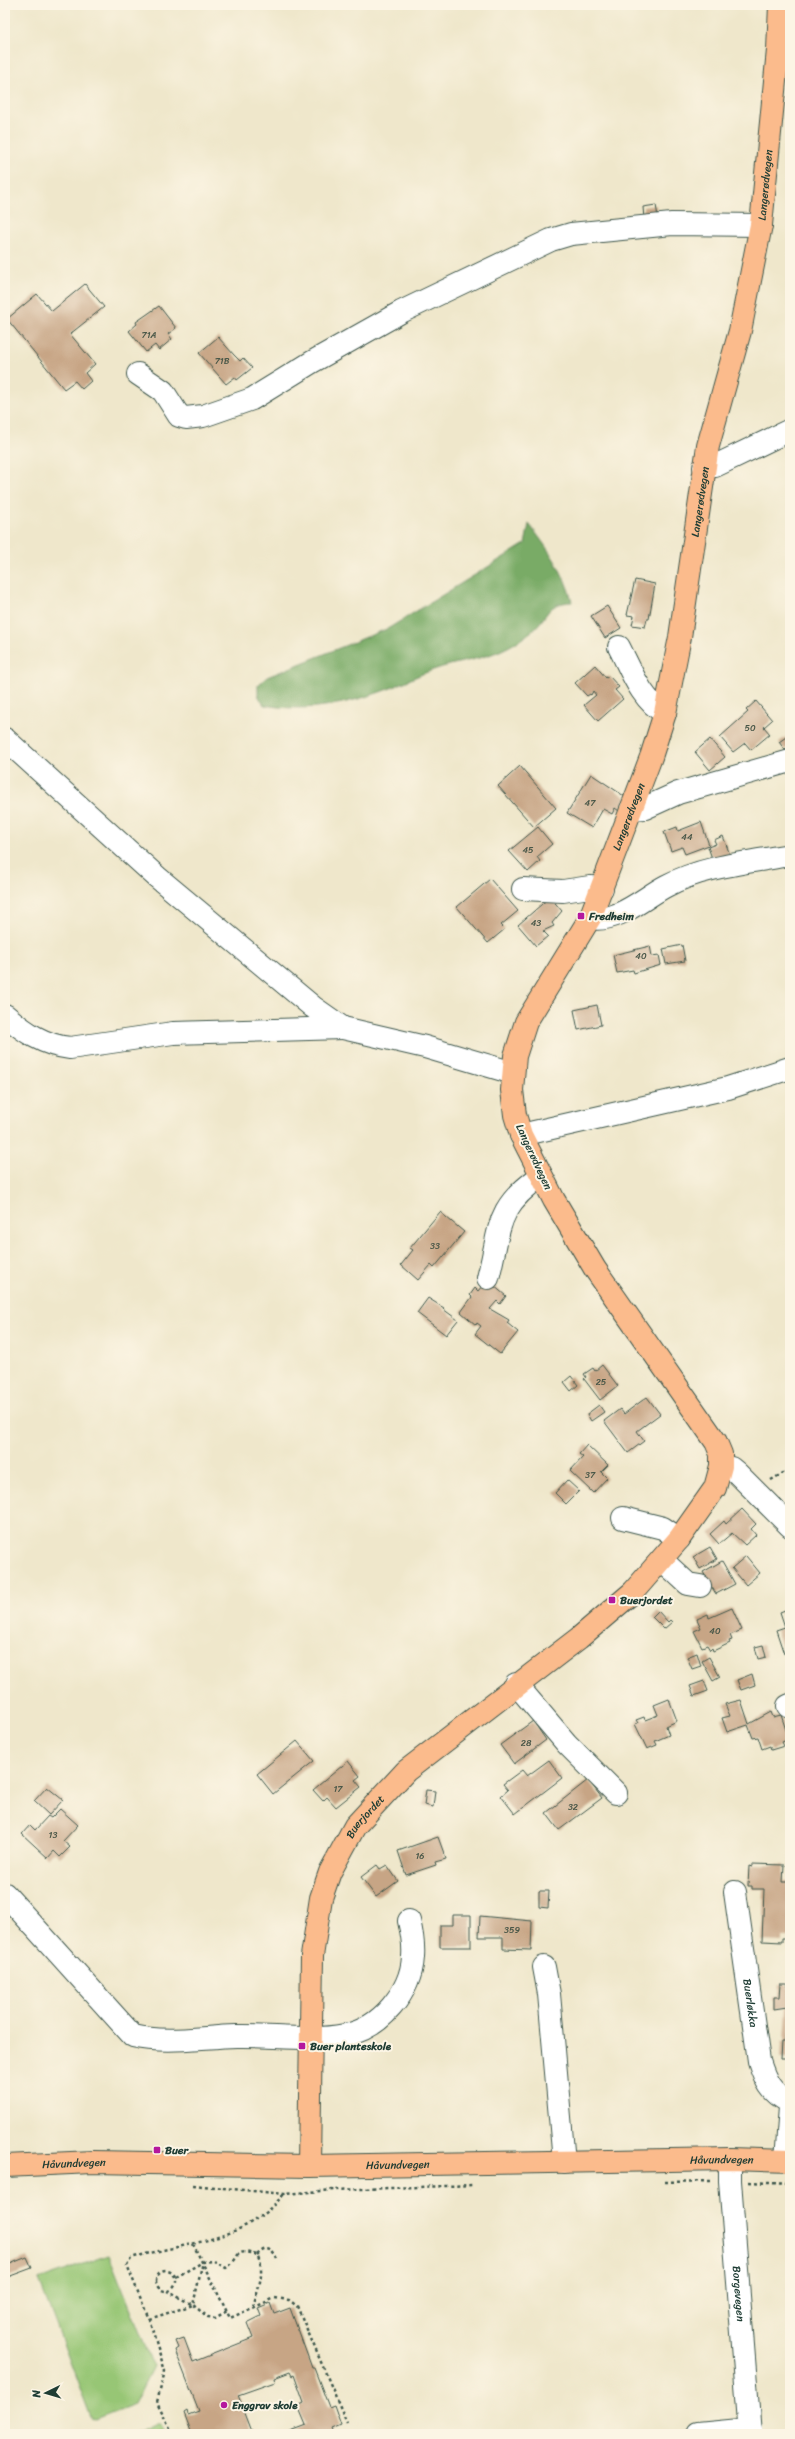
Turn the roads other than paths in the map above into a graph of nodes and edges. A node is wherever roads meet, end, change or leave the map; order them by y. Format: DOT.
graph roads {
  1 [pos="780,5"];
  2 [pos="762,225"];
  3 [pos="138,374"];
  4 [pos="790,430"];
  5 [pos="704,467"];
  6 [pos="619,647"];
  7 [pos="665,713"];
  8 [pos="5,739"];
  9 [pos="790,761"];
  10 [pos="631,809"];
  11 [pos="790,855"];
  12 [pos="602,888"];
  13 [pos="523,889"];
  14 [pos="590,918"];
  15 [pos="5,1015"];
  16 [pos="343,1028"];
  17 [pos="790,1068"];
  18 [pos="513,1073"];
  19 [pos="521,1135"];
  20 [pos="541,1176"];
  21 [pos="488,1278"];
  22 [pos="721,1466"];
  23 [pos="623,1518"];
  24 [pos="790,1526"];
  25 [pos="679,1539"];
  26 [pos="662,1560"];
  27 [pos="700,1586"];
  28 [pos="516,1684"];
  29 [pos="616,1793"];
  30 [pos="735,1892"];
  31 [pos="5,1894"];
  32 [pos="409,1921"];
  33 [pos="544,1967"];
  34 [pos="310,2038"];
  35 [pos="790,2102"];
  36 [pos="790,2107"];
  37 [pos="730,2159"];
  38 [pos="788,2160"];
  39 [pos="564,2162"];
  40 [pos="5,2166"];
  41 [pos="309,2166"];
  42 [pos="750,2431"];
  43 [pos="698,2434"];
  1 -- 2 [label="main road, Langerødvegen"];
  2 -- 3 [label="street"];
  2 -- 5 [label="main road, Langerødvegen"];
  4 -- 5 [label="street"];
  5 -- 7 [label="main road, Langerødvegen"];
  6 -- 7 [label="street"];
  7 -- 10 [label="main road, Langerødvegen"];
  8 -- 16 [label="street"];
  9 -- 10 [label="street"];
  10 -- 12 [label="main road, Langerødvegen"];
  11 -- 14 [label="street"];
  12 -- 13 [label="street"];
  12 -- 14 [label="main road, Langerødvegen"];
  14 -- 18 [label="main road, Langerødvegen"];
  15 -- 16 [label="street"];
  16 -- 18 [label="street"];
  17 -- 19 [label="street"];
  18 -- 19 [label="main road, Langerødvegen"];
  19 -- 20 [label="main road, Langerødvegen"];
  20 -- 21 [label="street"];
  20 -- 22 [label="main road, Langerødvegen"];
  22 -- 24 [label="street"];
  22 -- 25 [label="main road, Buerjordet"];
  23 -- 25 [label="street"];
  25 -- 26 [label="main road, Buerjordet"];
  26 -- 27 [label="street"];
  26 -- 28 [label="main road, Buerjordet"];
  28 -- 29 [label="street"];
  28 -- 34 [label="main road, Buerjordet"];
  30 -- 35 [label="street, Buerløkka"];
  31 -- 34 [label="street"];
  32 -- 34 [label="street"];
  33 -- 39 [label="street"];
  34 -- 41 [label="main road, Buerjordet"];
  36 -- 38 [label="street"];
  37 -- 38 [label="main road, Håvundvegen"];
  37 -- 39 [label="main road, Håvundvegen"];
  37 -- 42 [label="street, Borgevegen"];
  39 -- 41 [label="main road, Håvundvegen"];
  40 -- 41 [label="main road, Håvundvegen"];
  42 -- 43 [label="street, Borgevegen"];
}
